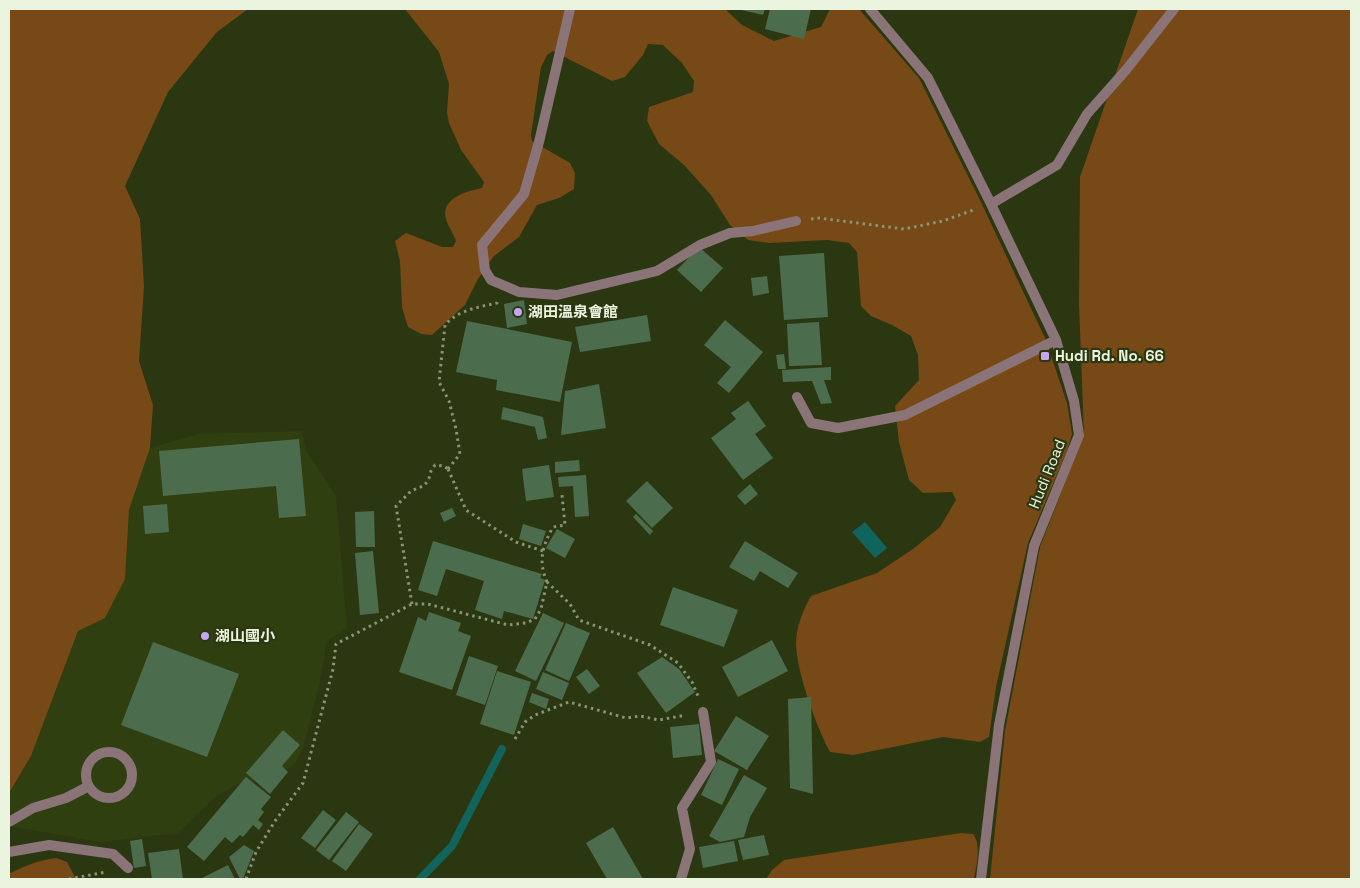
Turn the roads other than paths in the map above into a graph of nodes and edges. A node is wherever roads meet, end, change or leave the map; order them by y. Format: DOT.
graph roads {
  1 [pos="570,9"];
  2 [pos="870,9"];
  3 [pos="1174,9"];
  4 [pos="991,204"];
  5 [pos="796,221"];
  6 [pos="1056,340"];
  7 [pos="797,397"];
  8 [pos="703,712"];
  9 [pos="89,786"];
  10 [pos="9,822"];
  11 [pos="9,852"];
  12 [pos="128,868"];
  13 [pos="680,879"];
  14 [pos="981,879"];
  1 -- 5 [label="street"];
  2 -- 4 [label="street, Hudi Road"];
  3 -- 4 [label="street"];
  4 -- 6 [label="street, Hudi Road"];
  6 -- 7 [label="street"];
  6 -- 14 [label="street, Hudi Road"];
  8 -- 13 [label="street"];
  9 -- 9 [label="street"];
  9 -- 10 [label="street"];
  11 -- 12 [label="street"];
}
